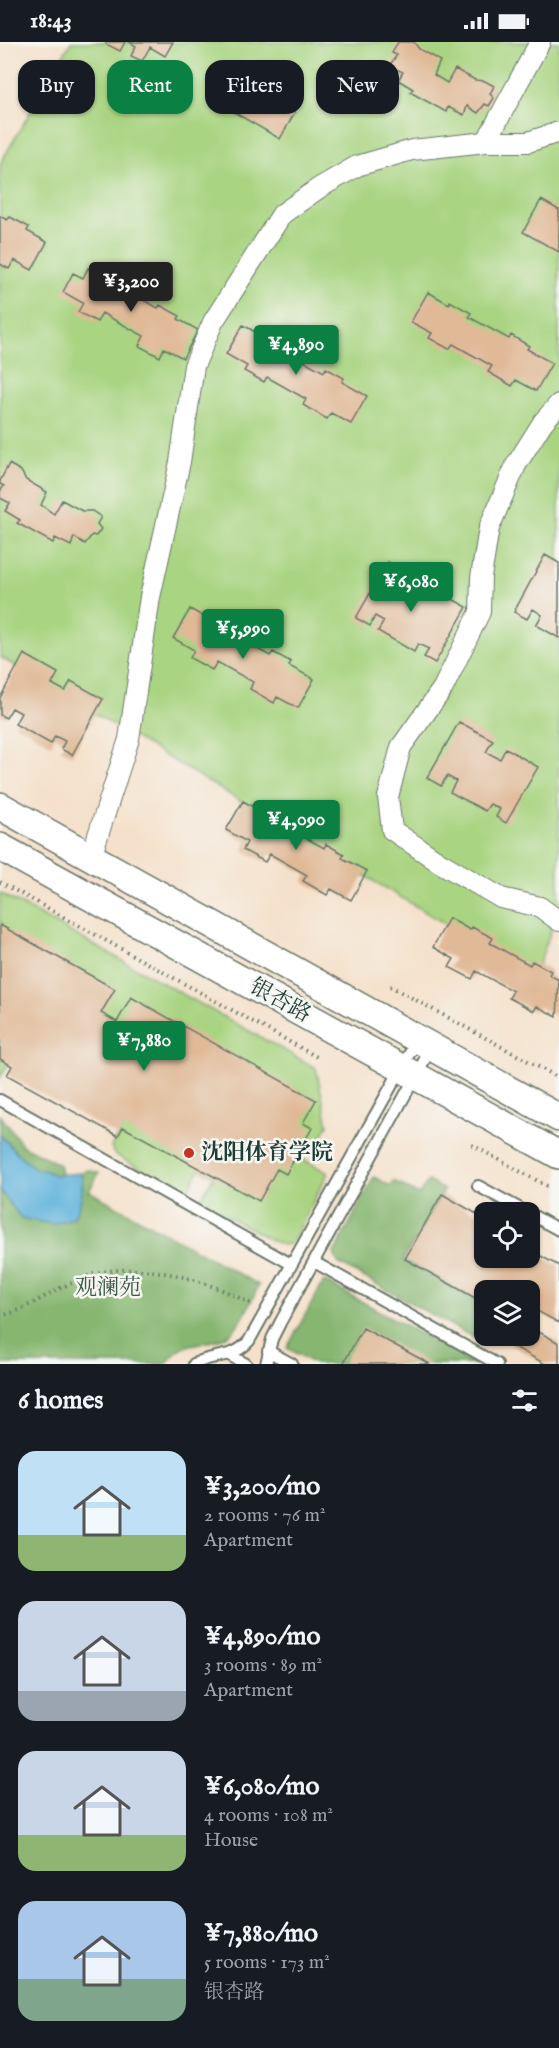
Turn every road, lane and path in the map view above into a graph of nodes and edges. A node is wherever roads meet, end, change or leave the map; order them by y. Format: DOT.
graph roads {
  1 [pos="540,42"];
  2 [pos="559,132"];
  3 [pos="486,142"];
  4 [pos="559,404"];
  5 [pos="0,806"];
  6 [pos="0,847"];
  7 [pos="91,857"];
  8 [pos="0,882"];
  9 [pos="559,921"];
  10 [pos="390,986"];
  11 [pos="424,1044"];
  12 [pos="317,1057"];
  13 [pos="409,1072"];
  14 [pos="559,1078"];
  15 [pos="0,1100"];
  16 [pos="559,1118"];
  17 [pos="472,1144"];
  18 [pos="559,1155"];
  19 [pos="478,1186"];
  20 [pos="547,1186"];
  21 [pos="508,1202"];
  22 [pos="540,1220"];
  23 [pos="559,1230"];
  24 [pos="314,1262"];
  25 [pos="291,1264"];
  26 [pos="266,1312"];
  27 [pos="0,1316"];
  28 [pos="268,1351"];
  29 [pos="229,1355"];
  30 [pos="194,1364"];
  31 [pos="246,1364"];
  32 [pos="266,1364"];
  33 [pos="292,1364"];
  34 [pos="497,1364"];
  1 -- 3 [label="street"];
  2 -- 3 [label="street"];
  3 -- 7 [label="street"];
  4 -- 9 [label="street"];
  5 -- 7 [label="street"];
  6 -- 13 [label="street, 银杏路"];
  7 -- 11 [label="street"];
  8 -- 12 [label="path"];
  10 -- 14 [label="path"];
  11 -- 13 [label="lane"];
  11 -- 13 [label="lane"];
  11 -- 16 [label="street"];
  13 -- 18 [label="street, 银杏路"];
  13 -- 24 [label="lane"];
  13 -- 25 [label="lane"];
  15 -- 25 [label="lane"];
  17 -- 20 [label="path"];
  19 -- 21 [label="lane"];
  22 -- 23 [label="lane"];
  24 -- 28 [label="lane"];
  24 -- 34 [label="lane"];
  25 -- 26 [label="lane"];
  26 -- 27 [label="path"];
  26 -- 29 [label="lane"];
  28 -- 32 [label="lane"];
  28 -- 33 [label="lane"];
  29 -- 30 [label="lane"];
  29 -- 31 [label="lane"];
}
